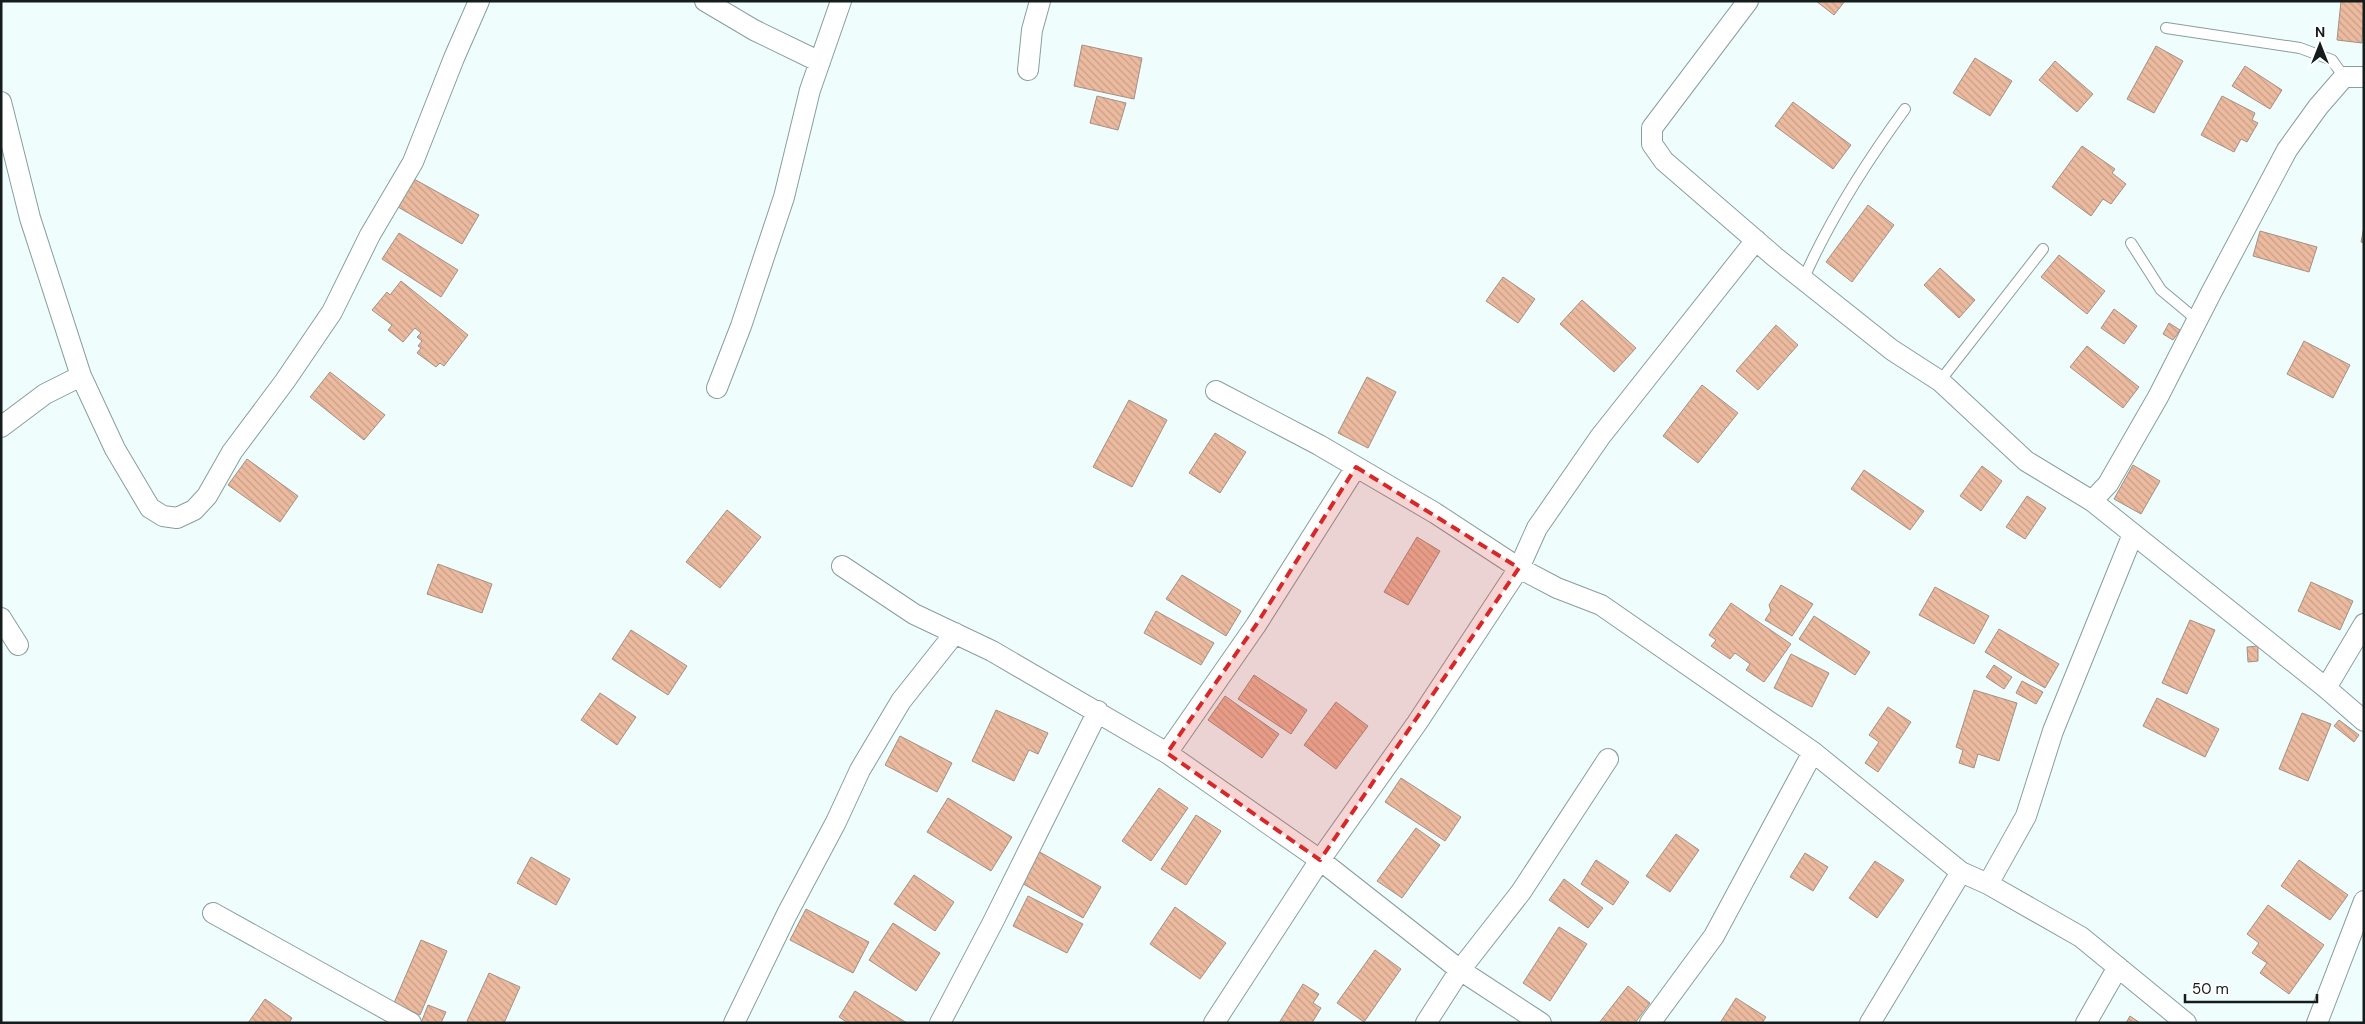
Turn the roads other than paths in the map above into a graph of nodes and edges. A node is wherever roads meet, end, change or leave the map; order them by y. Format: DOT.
graph roads {
  1 [pos="479,1"];
  2 [pos="705,1"];
  3 [pos="841,1"];
  4 [pos="1040,1"];
  5 [pos="1748,1"];
  6 [pos="2166,28"];
  7 [pos="820,62"];
  8 [pos="1028,70"];
  9 [pos="2354,77"];
  10 [pos="1,102"];
  11 [pos="1905,109"];
  12 [pos="1756,240"];
  13 [pos="2131,243"];
  14 [pos="2043,249"];
  15 [pos="1803,280"];
  16 [pos="2197,320"];
  17 [pos="81,376"];
  18 [pos="1940,381"];
  19 [pos="717,388"];
  20 [pos="1216,391"];
  21 [pos="1,427"];
  22 [pos="1356,467"];
  23 [pos="2092,501"];
  24 [pos="2133,534"];
  25 [pos="842,566"];
  26 [pos="1519,568"];
  27 [pos="1,618"];
  28 [pos="2364,624"];
  29 [pos="955,632"];
  30 [pos="18,645"];
  31 [pos="2326,688"];
  32 [pos="1098,711"];
  33 [pos="2364,721"];
  34 [pos="1812,752"];
  35 [pos="1167,753"];
  36 [pos="1608,759"];
  37 [pos="1320,860"];
  38 [pos="1961,872"];
  39 [pos="1988,884"];
  40 [pos="2364,901"];
  41 [pos="213,913"];
  42 [pos="2118,968"];
  43 [pos="1460,970"];
  44 [pos="411,1023"];
  45 [pos="734,1023"];
  46 [pos="940,1023"];
  47 [pos="1214,1023"];
  48 [pos="1426,1023"];
  49 [pos="1541,1023"];
  50 [pos="1650,1023"];
  51 [pos="1870,1023"];
  52 [pos="2086,1023"];
  53 [pos="2186,1023"];
  54 [pos="2317,1023"];
  1 -- 17 [label="street"];
  2 -- 7 [label="street"];
  3 -- 7 [label="street"];
  4 -- 8 [label="street"];
  5 -- 12 [label="street"];
  6 -- 9 [label="lane"];
  7 -- 19 [label="street"];
  9 -- 16 [label="street"];
  10 -- 17 [label="street"];
  11 -- 15 [label="lane"];
  12 -- 15 [label="street"];
  12 -- 26 [label="street"];
  13 -- 16 [label="lane"];
  14 -- 18 [label="lane"];
  15 -- 18 [label="street"];
  16 -- 23 [label="street"];
  17 -- 21 [label="street"];
  18 -- 23 [label="street"];
  20 -- 22 [label="street"];
  22 -- 26 [label="street"];
  22 -- 35 [label="street"];
  23 -- 24 [label="street"];
  24 -- 31 [label="street"];
  24 -- 39 [label="street"];
  25 -- 29 [label="street"];
  26 -- 34 [label="street"];
  26 -- 37 [label="street"];
  27 -- 30 [label="street"];
  28 -- 31 [label="street"];
  29 -- 32 [label="street"];
  29 -- 45 [label="street"];
  31 -- 33 [label="street"];
  32 -- 35 [label="street"];
  32 -- 46 [label="street"];
  34 -- 38 [label="street"];
  34 -- 50 [label="street"];
  35 -- 37 [label="street"];
  36 -- 43 [label="street"];
  37 -- 43 [label="street"];
  37 -- 47 [label="street"];
  38 -- 39 [label="street"];
  38 -- 51 [label="street"];
  39 -- 42 [label="street"];
  40 -- 54 [label="street"];
  41 -- 44 [label="street"];
  42 -- 52 [label="street"];
  42 -- 53 [label="street"];
  43 -- 48 [label="street"];
  43 -- 49 [label="street"];
}
